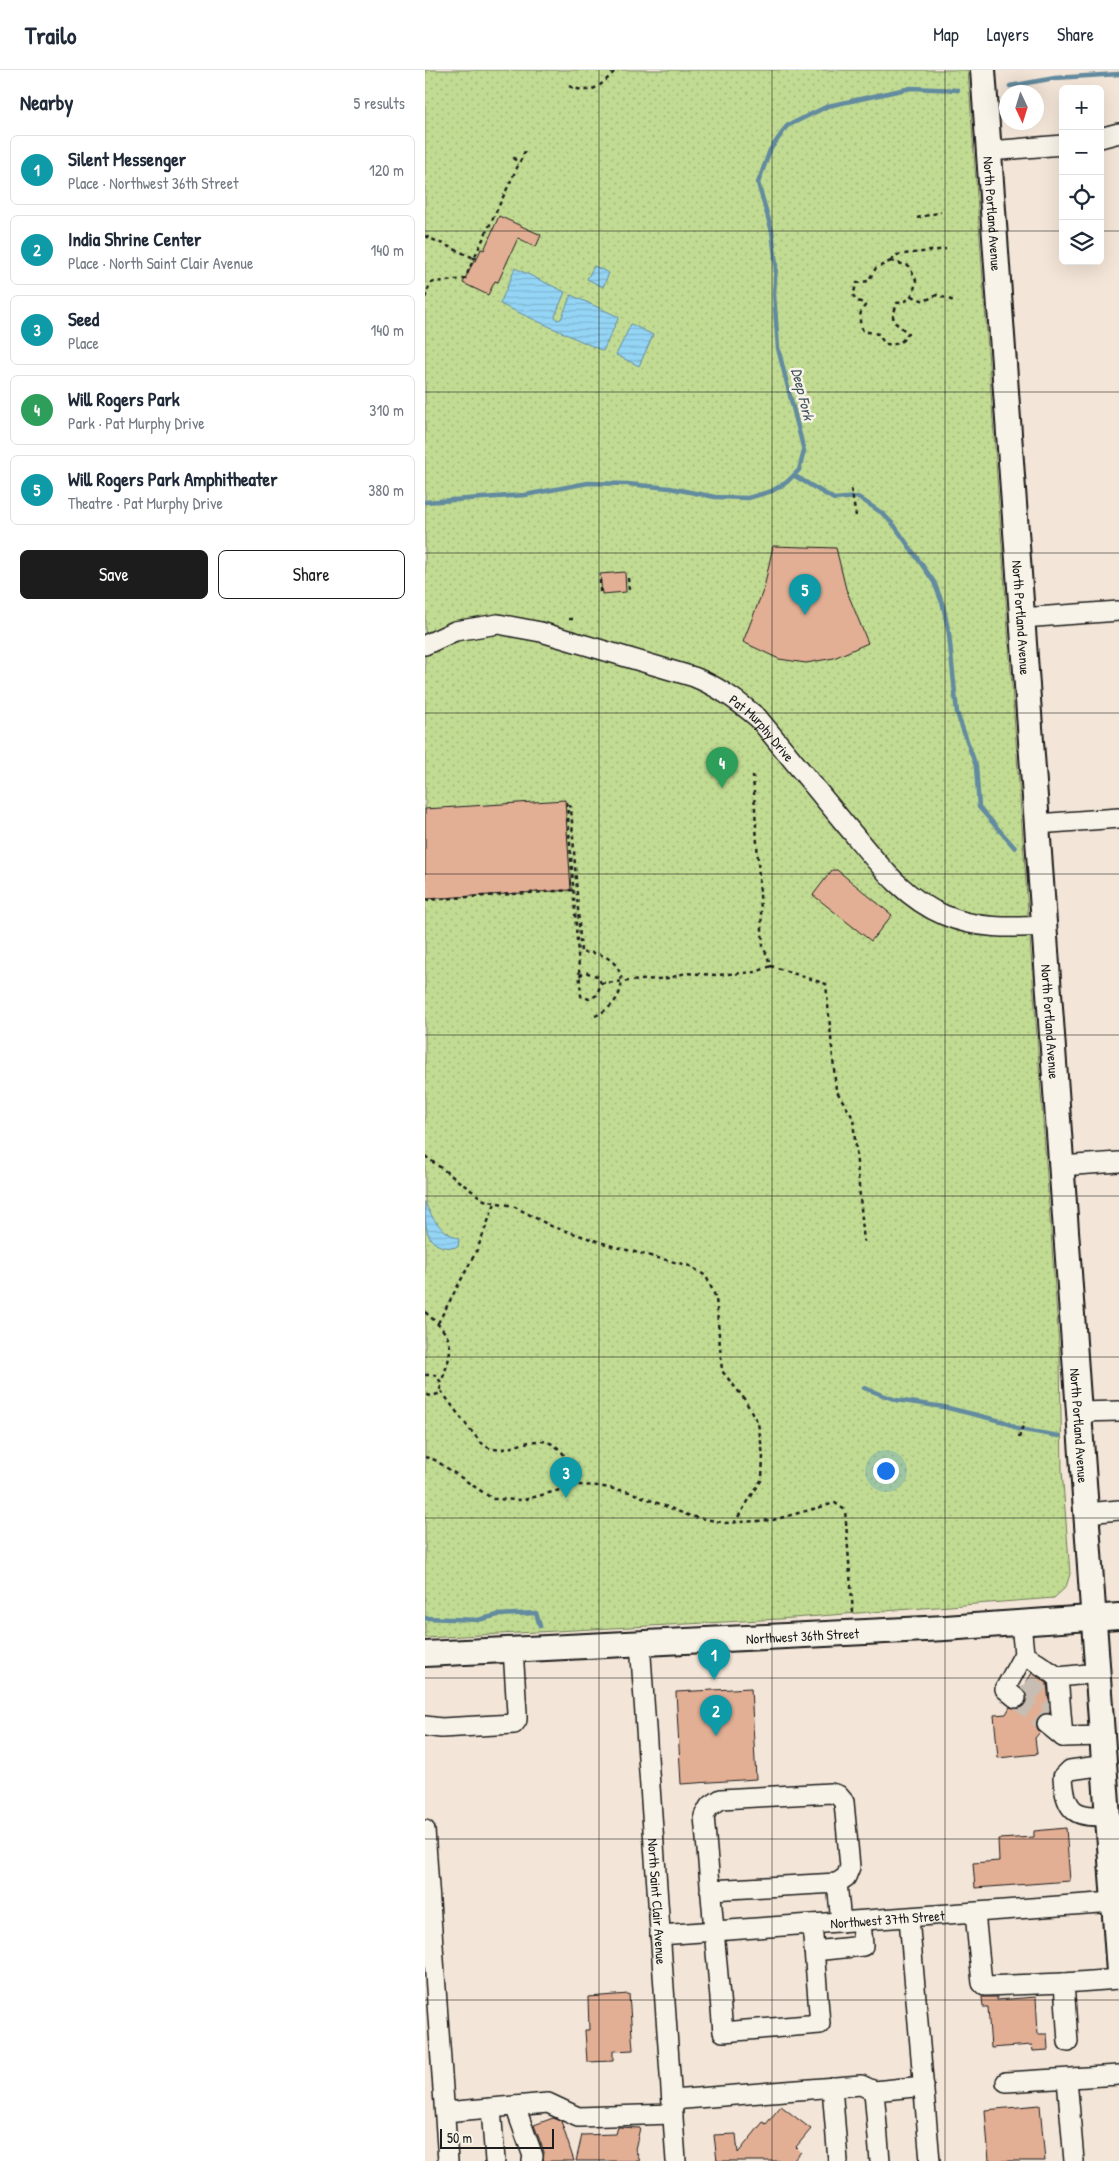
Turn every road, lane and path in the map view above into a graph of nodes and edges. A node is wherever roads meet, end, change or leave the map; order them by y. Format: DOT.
graph roads {
  1 [pos="616,70"];
  2 [pos="983,70"];
  3 [pos="569,86"];
  4 [pos="1119,133"];
  5 [pos="1104,137"];
  6 [pos="1059,145"];
  7 [pos="989,150"];
  8 [pos="525,151"];
  9 [pos="514,157"];
  10 [pos="517,167"];
  11 [pos="941,212"];
  12 [pos="917,218"];
  13 [pos="425,236"];
  14 [pos="946,249"];
  15 [pos="476,258"];
  16 [pos="891,261"];
  17 [pos="912,296"];
  18 [pos="425,298"];
  19 [pos="954,301"];
  20 [pos="851,489"];
  21 [pos="856,516"];
  22 [pos="628,578"];
  23 [pos="600,580"];
  24 [pos="629,590"];
  25 [pos="600,593"];
  26 [pos="1119,610"];
  27 [pos="1023,618"];
  28 [pos="569,619"];
  29 [pos="573,619"];
  30 [pos="425,645"];
  31 [pos="753,775"];
  32 [pos="1119,818"];
  33 [pos="1037,824"];
  34 [pos="573,890"];
  35 [pos="425,900"];
  36 [pos="1045,926"];
  37 [pos="771,966"];
  38 [pos="579,976"];
  39 [pos="621,982"];
  40 [pos="601,983"];
  41 [pos="595,1016"];
  42 [pos="425,1156"];
  43 [pos="1119,1162"];
  44 [pos="1061,1166"];
  45 [pos="495,1202"];
  46 [pos="864,1242"];
  47 [pos="425,1312"];
  48 [pos="438,1323"];
  49 [pos="425,1375"];
  50 [pos="442,1380"];
  51 [pos="441,1391"];
  52 [pos="425,1394"];
  53 [pos="1119,1411"];
  54 [pos="1079,1412"];
  55 [pos="1024,1422"];
  56 [pos="1019,1438"];
  57 [pos="425,1457"];
  58 [pos="564,1489"];
  59 [pos="1119,1510"];
  60 [pos="1087,1513"];
  61 [pos="735,1522"];
  62 [pos="1119,1616"];
  63 [pos="1094,1618"];
  64 [pos="1021,1623"];
  65 [pos="855,1632"];
  66 [pos="640,1642"];
  67 [pos="513,1649"];
  68 [pos="425,1654"];
  69 [pos="1023,1654"];
  70 [pos="1098,1673"];
  71 [pos="1058,1677"];
  72 [pos="1019,1684"];
  73 [pos="425,1726"];
  74 [pos="1103,1736"];
  75 [pos="1105,1765"];
  76 [pos="1108,1815"];
  77 [pos="425,1830"];
  78 [pos="837,1883"];
  79 [pos="1115,1887"];
  80 [pos="710,1890"];
  81 [pos="975,1913"];
  82 [pos="909,1918"];
  83 [pos="861,1921"];
  84 [pos="841,1922"];
  85 [pos="812,1924"];
  86 [pos="713,1932"];
  87 [pos="660,1935"];
  88 [pos="814,1951"];
  89 [pos="1119,1972"];
  90 [pos="1119,1979"];
  91 [pos="1064,1983"];
  92 [pos="1068,2042"];
  93 [pos="1119,2076"];
  94 [pos="1067,2079"];
  95 [pos="1006,2082"];
  96 [pos="924,2086"];
  97 [pos="832,2087"];
  98 [pos="874,2091"];
  99 [pos="515,2106"];
  100 [pos="673,2107"];
  101 [pos="491,2108"];
  102 [pos="445,2112"];
  103 [pos="448,2161"];
  104 [pos="495,2161"];
  105 [pos="532,2161"];
  106 [pos="676,2161"];
  107 [pos="838,2161"];
  108 [pos="880,2161"];
  109 [pos="930,2161"];
  110 [pos="1074,2161"];
  1 -- 3 [label="path"];
  2 -- 7 [label="main road, North Portland Avenue"];
  4 -- 5 [label="street"];
  6 -- 7 [label="street"];
  7 -- 27 [label="main road, North Portland Avenue"];
  8 -- 10 [label="path"];
  9 -- 10 [label="path"];
  10 -- 15 [label="path"];
  11 -- 12 [label="path"];
  13 -- 15 [label="path"];
  14 -- 16 [label="path"];
  15 -- 18 [label="path"];
  16 -- 17 [label="path"];
  16 -- 17 [label="path"];
  17 -- 19 [label="path"];
  20 -- 21 [label="path"];
  22 -- 24 [label="path"];
  23 -- 25 [label="path"];
  26 -- 27 [label="street"];
  27 -- 33 [label="main road, North Portland Avenue"];
  28 -- 29 [label="path"];
  30 -- 36 [label="street, Pat Murphy Drive"];
  31 -- 37 [label="path"];
  32 -- 33 [label="street"];
  33 -- 36 [label="main road, North Portland Avenue"];
  34 -- 35 [label="path"];
  34 -- 38 [label="path"];
  34 -- 39 [label="path"];
  36 -- 44 [label="main road, North Portland Avenue"];
  37 -- 39 [label="path"];
  37 -- 46 [label="path"];
  38 -- 40 [label="path"];
  38 -- 40 [label="path"];
  39 -- 40 [label="path"];
  39 -- 41 [label="path"];
  42 -- 45 [label="path"];
  43 -- 44 [label="street"];
  44 -- 54 [label="main road, North Portland Avenue"];
  45 -- 48 [label="path"];
  45 -- 61 [label="path"];
  47 -- 48 [label="path"];
  48 -- 50 [label="path"];
  49 -- 50 [label="path"];
  50 -- 51 [label="path"];
  51 -- 52 [label="path"];
  51 -- 58 [label="path"];
  53 -- 54 [label="street"];
  54 -- 60 [label="main road, North Portland Avenue"];
  55 -- 56 [label="path"];
  57 -- 58 [label="path"];
  58 -- 61 [label="path"];
  59 -- 60 [label="street"];
  60 -- 63 [label="main road, North Portland Avenue"];
  61 -- 65 [label="path"];
  62 -- 63 [label="main road, Northwest 36th Street"];
  63 -- 64 [label="main road, Northwest 36th Street"];
  63 -- 70 [label="main road, North Portland Avenue"];
  64 -- 65 [label="main road, Northwest 36th Street"];
  64 -- 69 [label="street"];
  65 -- 66 [label="main road, Northwest 36th Street"];
  66 -- 67 [label="main road, Northwest 36th Street"];
  66 -- 87 [label="street, North Saint Clair Avenue"];
  67 -- 68 [label="main road, Northwest 36th Street"];
  67 -- 73 [label="street"];
  69 -- 71 [label="street"];
  69 -- 72 [label="street"];
  70 -- 71 [label="street"];
  70 -- 74 [label="main road, North Portland Avenue"];
  71 -- 74 [label="street"];
  74 -- 75 [label="main road, North Portland Avenue"];
  75 -- 76 [label="main road, North Portland Avenue"];
  75 -- 76 [label="street"];
  76 -- 79 [label="main road, North Portland Avenue"];
  77 -- 102 [label="street"];
  78 -- 80 [label="street"];
  78 -- 80 [label="street"];
  78 -- 84 [label="street"];
  79 -- 81 [label="street, Northwest 37th Street"];
  79 -- 89 [label="main road, North Portland Avenue"];
  80 -- 86 [label="street"];
  81 -- 82 [label="street, Northwest 37th Street"];
  81 -- 91 [label="street"];
  82 -- 83 [label="street, Northwest 37th Street"];
  82 -- 96 [label="street"];
  83 -- 84 [label="street, Northwest 37th Street"];
  83 -- 88 [label="street"];
  84 -- 85 [label="street, Northwest 37th Street"];
  85 -- 86 [label="street, Northwest 37th Street"];
  85 -- 88 [label="street"];
  86 -- 87 [label="street, Northwest 37th Street"];
  86 -- 88 [label="street"];
  87 -- 100 [label="street, North Saint Clair Avenue"];
  90 -- 91 [label="street"];
  91 -- 92 [label="street"];
  93 -- 94 [label="street"];
  94 -- 95 [label="street"];
  94 -- 110 [label="street"];
  96 -- 98 [label="street"];
  96 -- 109 [label="street"];
  97 -- 98 [label="street"];
  97 -- 100 [label="street"];
  97 -- 107 [label="street"];
  98 -- 108 [label="street"];
  99 -- 100 [label="street"];
  99 -- 101 [label="street"];
  99 -- 105 [label="street"];
  100 -- 106 [label="street, North Saint Clair Avenue"];
  101 -- 102 [label="street"];
  101 -- 104 [label="street"];
  102 -- 103 [label="street"];
}
